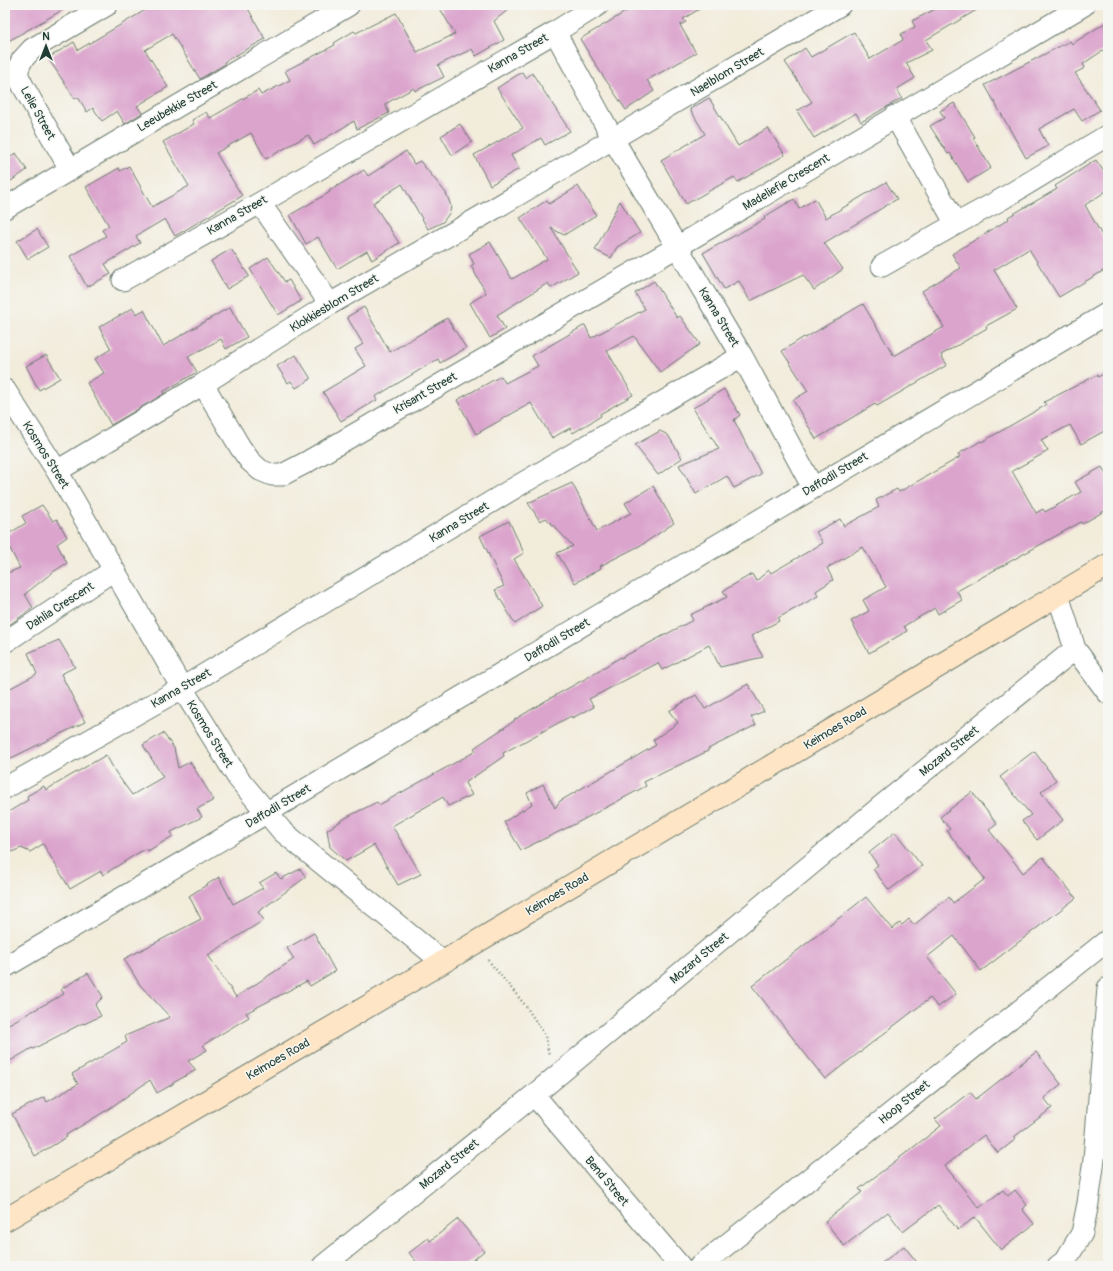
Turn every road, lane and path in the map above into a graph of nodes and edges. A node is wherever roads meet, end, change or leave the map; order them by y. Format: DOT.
graph roads {
  1 [pos="107,5"];
  2 [pos="349,5"];
  3 [pos="598,5"];
  4 [pos="840,5"];
  5 [pos="1084,5"];
  6 [pos="554,32"];
  7 [pos="895,116"];
  8 [pos="1108,135"];
  9 [pos="613,139"];
  10 [pos="70,169"];
  11 [pos="260,203"];
  12 [pos="5,208"];
  13 [pos="956,224"];
  14 [pos="677,247"];
  15 [pos="882,266"];
  16 [pos="123,280"];
  17 [pos="330,304"];
  18 [pos="1108,312"];
  19 [pos="742,356"];
  20 [pos="203,384"];
  21 [pos="5,390"];
  22 [pos="57,471"];
  23 [pos="813,488"];
  24 [pos="1108,565"];
  25 [pos="114,570"];
  26 [pos="1058,595"];
  27 [pos="5,642"];
  28 [pos="1075,648"];
  29 [pos="182,688"];
  30 [pos="1108,693"];
  31 [pos="5,788"];
  32 [pos="266,813"];
  33 [pos="1108,940"];
  34 [pos="475,943"];
  35 [pos="443,962"];
  36 [pos="5,966"];
  37 [pos="1108,988"];
  38 [pos="541,1089"];
  39 [pos="5,1220"];
  40 [pos="1064,1264"];
  41 [pos="323,1266"];
  42 [pos="680,1266"];
  43 [pos="700,1266"];
  1 -- 10 [label="street, Lelie Street"];
  2 -- 10 [label="street, Leeubekkie Street"];
  3 -- 6 [label="street"];
  4 -- 9 [label="street, Naelblom Street"];
  5 -- 7 [label="street, Madeliefie Crescent"];
  6 -- 9 [label="street, Kanna Street"];
  6 -- 11 [label="street, Kanna Street"];
  7 -- 13 [label="street"];
  7 -- 14 [label="street, Madeliefie Crescent"];
  8 -- 13 [label="street"];
  9 -- 14 [label="street, Kanna Street"];
  9 -- 17 [label="street, Klokkiesblom Street"];
  10 -- 12 [label="street, Leeubekkie Street"];
  11 -- 16 [label="street, Kanna Street"];
  11 -- 17 [label="street"];
  13 -- 15 [label="street"];
  14 -- 19 [label="street, Kanna Street"];
  14 -- 20 [label="street, Krisant Street"];
  17 -- 20 [label="street, Klokkiesblom Street"];
  18 -- 23 [label="street, Daffodil Street"];
  19 -- 23 [label="street"];
  19 -- 29 [label="street, Kanna Street"];
  20 -- 22 [label="street, Klokkiesblom Street"];
  21 -- 22 [label="street, Kosmos Street"];
  22 -- 25 [label="street, Kosmos Street"];
  23 -- 32 [label="street, Daffodil Street"];
  24 -- 26 [label="street, Keimoes Road"];
  25 -- 27 [label="street, Dahlia Crescent"];
  25 -- 29 [label="street, Kosmos Street"];
  26 -- 28 [label="street"];
  26 -- 34 [label="street, Keimoes Road"];
  28 -- 30 [label="street"];
  28 -- 38 [label="street, Mozard Street"];
  29 -- 31 [label="street, Kanna Street"];
  29 -- 32 [label="street, Kosmos Street"];
  32 -- 35 [label="street, Kosmos Street"];
  32 -- 36 [label="street, Daffodil Street"];
  33 -- 43 [label="street, Hoop Street"];
  34 -- 35 [label="street, Keimoes Road"];
  34 -- 38 [label="path"];
  35 -- 39 [label="street, Keimoes Road"];
  37 -- 40 [label="street"];
  38 -- 41 [label="street, Mozard Street"];
  38 -- 42 [label="street, Bend Street"];
}
